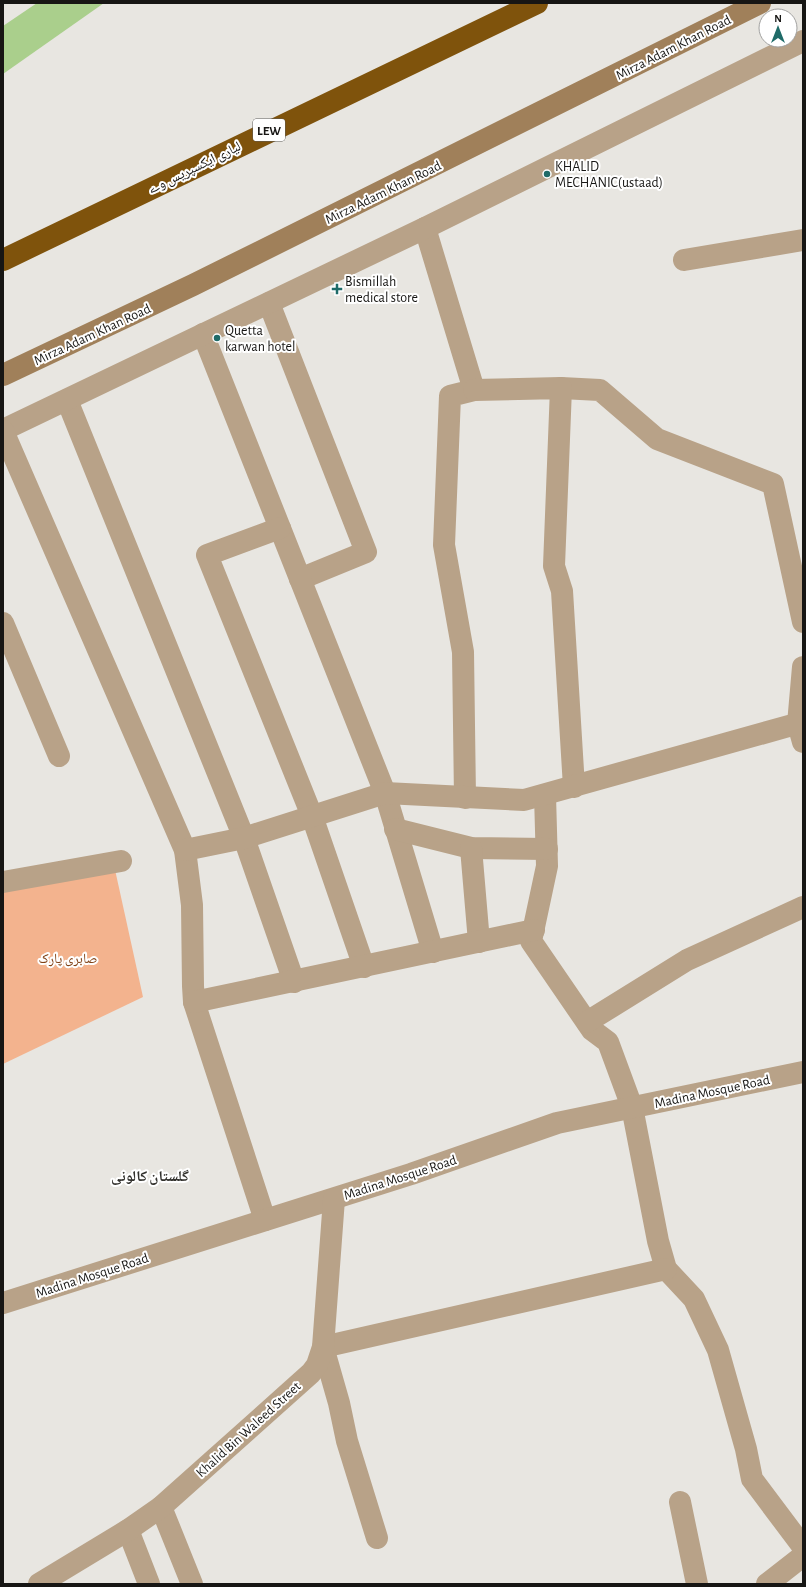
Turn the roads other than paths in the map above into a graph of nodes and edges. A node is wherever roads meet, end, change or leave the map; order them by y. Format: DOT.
graph roads {
  1 [pos="537,3"];
  2 [pos="760,3"];
  3 [pos="803,41"];
  4 [pos="425,228"];
  5 [pos="803,240"];
  6 [pos="3,260"];
  7 [pos="684,260"];
  8 [pos="269,303"];
  9 [pos="203,334"];
  10 [pos="3,375"];
  11 [pos="561,388"];
  12 [pos="474,390"];
  13 [pos="67,400"];
  14 [pos="3,430"];
  15 [pos="280,528"];
  16 [pos="300,579"];
  17 [pos="803,622"];
  18 [pos="3,623"];
  19 [pos="803,667"];
  20 [pos="801,729"];
  21 [pos="59,756"];
  22 [pos="574,787"];
  23 [pos="385,793"];
  24 [pos="545,795"];
  25 [pos="465,798"];
  26 [pos="312,816"];
  27 [pos="395,829"];
  28 [pos="244,838"];
  29 [pos="471,848"];
  30 [pos="546,849"];
  31 [pos="185,850"];
  32 [pos="121,861"];
  33 [pos="3,882"];
  34 [pos="803,907"];
  35 [pos="534,930"];
  36 [pos="479,942"];
  37 [pos="433,952"];
  38 [pos="364,967"];
  39 [pos="294,982"];
  40 [pos="194,1002"];
  41 [pos="586,1022"];
  42 [pos="803,1072"];
  43 [pos="632,1107"];
  44 [pos="334,1199"];
  45 [pos="265,1220"];
  46 [pos="666,1269"];
  47 [pos="3,1303"];
  48 [pos="323,1347"];
  49 [pos="680,1502"];
  50 [pos="161,1507"];
  51 [pos="128,1530"];
  52 [pos="377,1538"];
  53 [pos="803,1547"];
  54 [pos="803,1556"];
  55 [pos="45,1582"];
  56 [pos="149,1584"];
  57 [pos="192,1584"];
  58 [pos="697,1584"];
  59 [pos="767,1584"];
  1 -- 6 [label="highway, لیاری ایکسپریس وے / LEW"];
  2 -- 10 [label="main road, Mirza Adam Khan Road"];
  3 -- 4 [label="street"];
  4 -- 8 [label="street"];
  4 -- 12 [label="street"];
  5 -- 7 [label="street"];
  8 -- 9 [label="street"];
  8 -- 16 [label="street"];
  9 -- 13 [label="street"];
  9 -- 15 [label="street"];
  11 -- 12 [label="street"];
  11 -- 17 [label="street"];
  11 -- 22 [label="street"];
  12 -- 25 [label="street"];
  13 -- 14 [label="street"];
  13 -- 28 [label="street"];
  14 -- 31 [label="street"];
  15 -- 16 [label="street"];
  15 -- 26 [label="street"];
  16 -- 23 [label="street"];
  18 -- 21 [label="street"];
  19 -- 20 [label="street"];
  20 -- 22 [label="street"];
  22 -- 24 [label="street"];
  23 -- 25 [label="street"];
  23 -- 26 [label="street"];
  23 -- 27 [label="street"];
  24 -- 25 [label="street"];
  24 -- 30 [label="street"];
  26 -- 28 [label="street"];
  26 -- 38 [label="street"];
  27 -- 29 [label="street"];
  27 -- 37 [label="street"];
  28 -- 31 [label="street"];
  28 -- 39 [label="street"];
  29 -- 30 [label="street"];
  29 -- 36 [label="street"];
  30 -- 35 [label="street"];
  31 -- 40 [label="street"];
  32 -- 33 [label="street"];
  34 -- 41 [label="street"];
  35 -- 36 [label="street"];
  35 -- 41 [label="street"];
  36 -- 37 [label="street"];
  37 -- 38 [label="street"];
  38 -- 39 [label="street"];
  39 -- 40 [label="street"];
  40 -- 45 [label="street"];
  41 -- 43 [label="street"];
  42 -- 43 [label="street, Madina Mosque Road"];
  43 -- 44 [label="street, Madina Mosque Road"];
  43 -- 46 [label="street"];
  44 -- 45 [label="street, Madina Mosque Road"];
  44 -- 48 [label="street, Khalid Bin Waleed Street"];
  45 -- 47 [label="street, Madina Mosque Road"];
  46 -- 48 [label="street"];
  46 -- 53 [label="street"];
  48 -- 50 [label="street, Khalid Bin Waleed Street"];
  48 -- 52 [label="street"];
  49 -- 58 [label="street"];
  50 -- 51 [label="street, Khalid Bin Waleed Street"];
  50 -- 57 [label="street"];
  51 -- 55 [label="street, Khalid Bin Waleed Street"];
  51 -- 56 [label="street"];
  54 -- 59 [label="street"];
}
